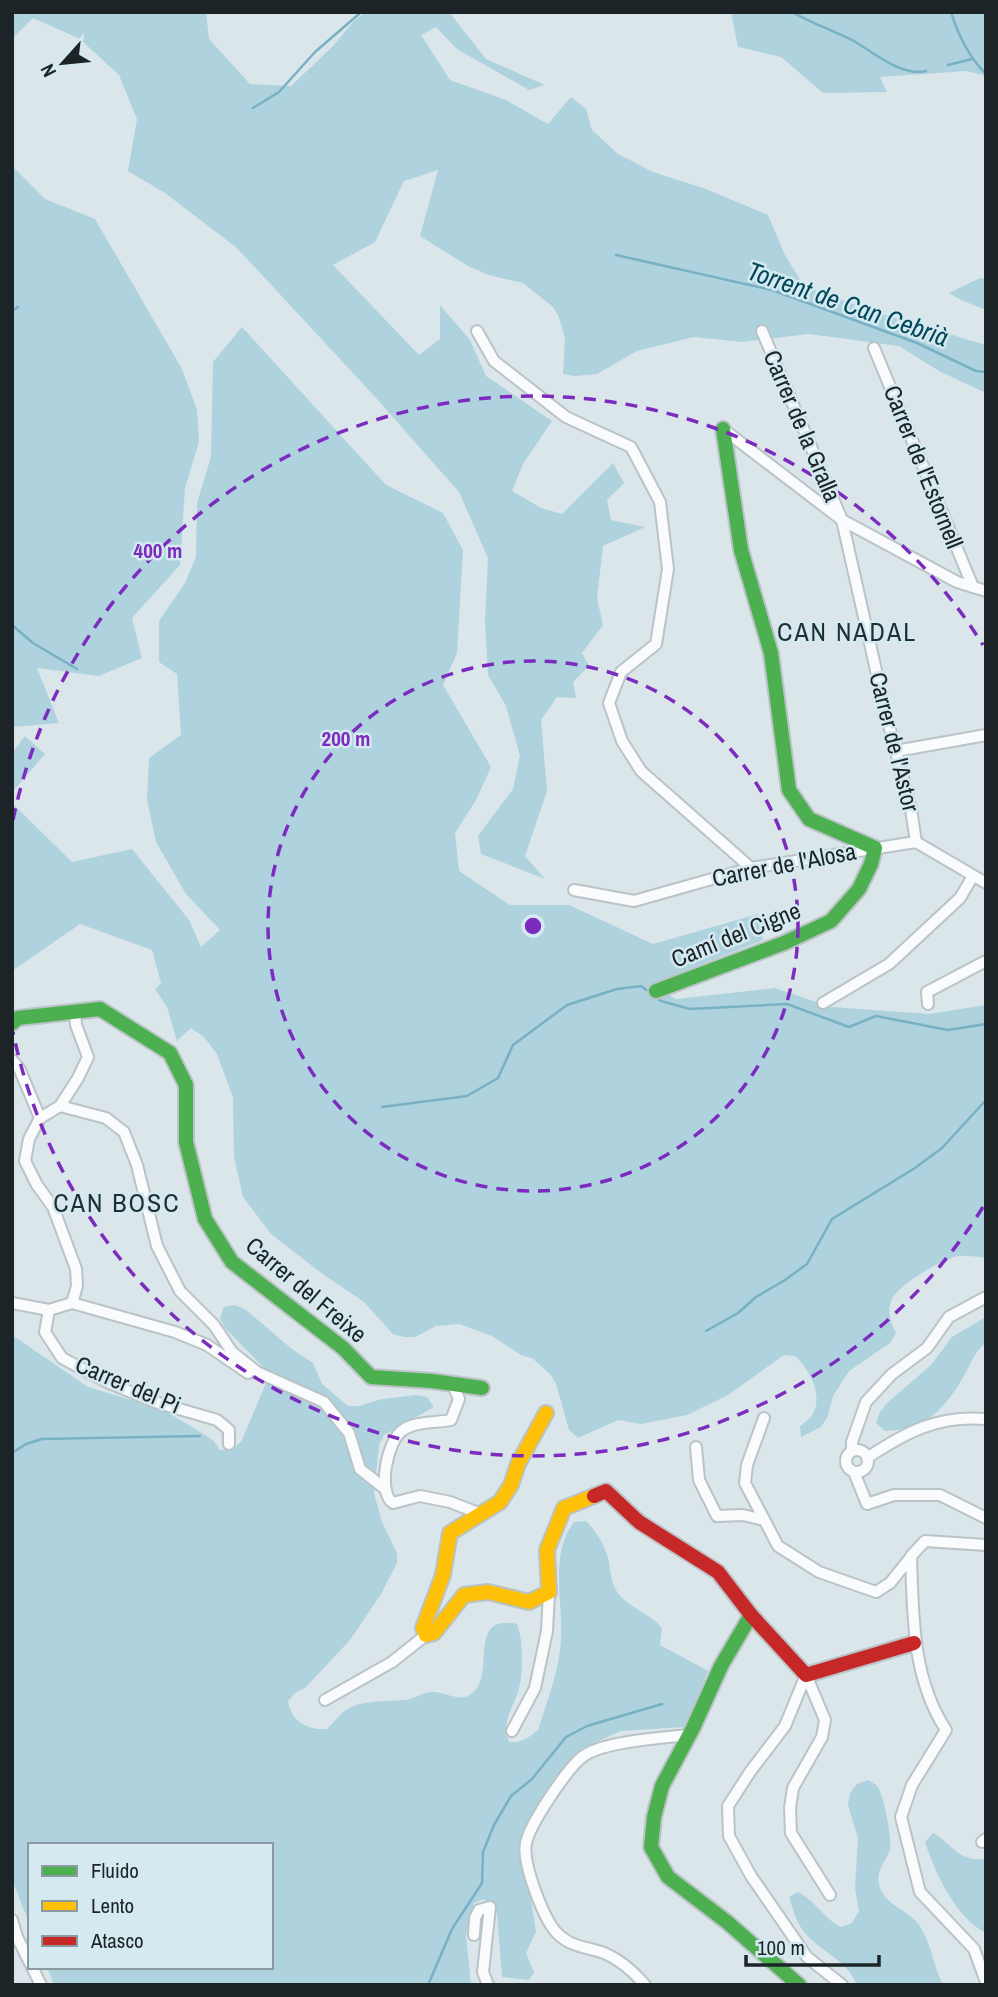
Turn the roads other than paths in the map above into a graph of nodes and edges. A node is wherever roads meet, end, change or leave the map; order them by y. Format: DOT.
graph roads {
  1 [pos="477,331"];
  2 [pos="762,331"];
  3 [pos="874,348"];
  4 [pos="723,429"];
  5 [pos="842,520"];
  6 [pos="972,587"];
  7 [pos="986,591"];
  8 [pos="986,734"];
  9 [pos="896,751"];
  10 [pos="916,842"];
  11 [pos="875,848"];
  12 [pos="751,868"];
  13 [pos="973,876"];
  14 [pos="986,883"];
  15 [pos="574,890"];
  16 [pos="986,961"];
  17 [pos="656,991"];
  18 [pos="823,1003"];
  19 [pos="928,1004"];
  20 [pos="75,1012"];
  21 [pos="12,1023"];
  22 [pos="12,1060"];
  23 [pos="60,1106"];
  24 [pos="40,1118"];
  25 [pos="986,1297"];
  26 [pos="12,1303"];
  27 [pos="72,1303"];
  28 [pos="48,1310"];
  29 [pos="257,1372"];
  30 [pos="452,1384"];
  31 [pos="482,1388"];
  32 [pos="546,1413"];
  33 [pos="764,1418"];
  34 [pos="986,1419"];
  35 [pos="229,1444"];
  36 [pos="696,1447"];
  37 [pos="852,1451"];
  38 [pos="867,1458"];
  39 [pos="854,1472"];
  40 [pos="384,1488"];
  41 [pos="481,1514"];
  42 [pos="986,1518"];
  43 [pos="764,1520"];
  44 [pos="986,1545"];
  45 [pos="911,1556"];
  46 [pos="549,1592"];
  47 [pos="751,1615"];
  48 [pos="430,1634"];
  49 [pos="914,1643"];
  50 [pos="806,1675"];
  51 [pos="325,1700"];
  52 [pos="512,1731"];
  53 [pos="689,1735"];
  54 [pos="830,1895"];
  55 [pos="12,1920"];
  56 [pos="474,1935"];
  57 [pos="28,1959"];
  58 [pos="33,1969"];
  59 [pos="986,1982"];
  60 [pos="41,1985"];
  61 [pos="488,1985"];
  62 [pos="645,1985"];
  63 [pos="799,1985"];
  64 [pos="842,1985"];
  1 -- 12 [label="street"];
  2 -- 5 [label="street, Carrer de la Gralla"];
  3 -- 6 [label="street, Carrer de l'Estornell"];
  4 -- 5 [label="street"];
  4 -- 11 [label="street"];
  5 -- 6 [label="street"];
  5 -- 9 [label="street, Carrer de l'Astor"];
  6 -- 7 [label="street"];
  8 -- 9 [label="street"];
  9 -- 10 [label="street, Carrer de l'Astor"];
  10 -- 11 [label="street, Carrer de l'Alosa"];
  10 -- 13 [label="street"];
  11 -- 12 [label="street, Carrer de l'Alosa"];
  11 -- 17 [label="street, Camí del Cigne"];
  12 -- 15 [label="street, Carrer de l'Alosa"];
  13 -- 14 [label="street"];
  13 -- 18 [label="street"];
  16 -- 19 [label="street"];
  20 -- 21 [label="street, Carrer del Freixe"];
  20 -- 23 [label="street"];
  20 -- 30 [label="street, Carrer del Freixe"];
  22 -- 24 [label="street"];
  23 -- 24 [label="street"];
  23 -- 29 [label="street"];
  24 -- 27 [label="street"];
  25 -- 37 [label="street"];
  26 -- 28 [label="street"];
  27 -- 28 [label="street"];
  27 -- 29 [label="street"];
  28 -- 35 [label="street, Carrer del Pi"];
  29 -- 40 [label="street"];
  30 -- 31 [label="street, Carrer del Freixe"];
  30 -- 40 [label="street"];
  32 -- 41 [label="street"];
  33 -- 43 [label="street"];
  34 -- 38 [label="street"];
  36 -- 43 [label="street"];
  37 -- 38 [label="street"];
  37 -- 39 [label="street"];
  38 -- 39 [label="street"];
  39 -- 42 [label="street"];
  40 -- 41 [label="street"];
  41 -- 48 [label="street"];
  43 -- 45 [label="street"];
  44 -- 45 [label="street"];
  45 -- 49 [label="street"];
  46 -- 47 [label="street"];
  46 -- 48 [label="street"];
  46 -- 52 [label="street"];
  47 -- 50 [label="street"];
  47 -- 53 [label="street"];
  48 -- 51 [label="street"];
  49 -- 50 [label="street"];
  49 -- 59 [label="street"];
  50 -- 54 [label="street"];
  50 -- 64 [label="street"];
  53 -- 62 [label="street"];
  53 -- 63 [label="street"];
  55 -- 57 [label="street"];
  56 -- 61 [label="street"];
  58 -- 60 [label="street"];
}
